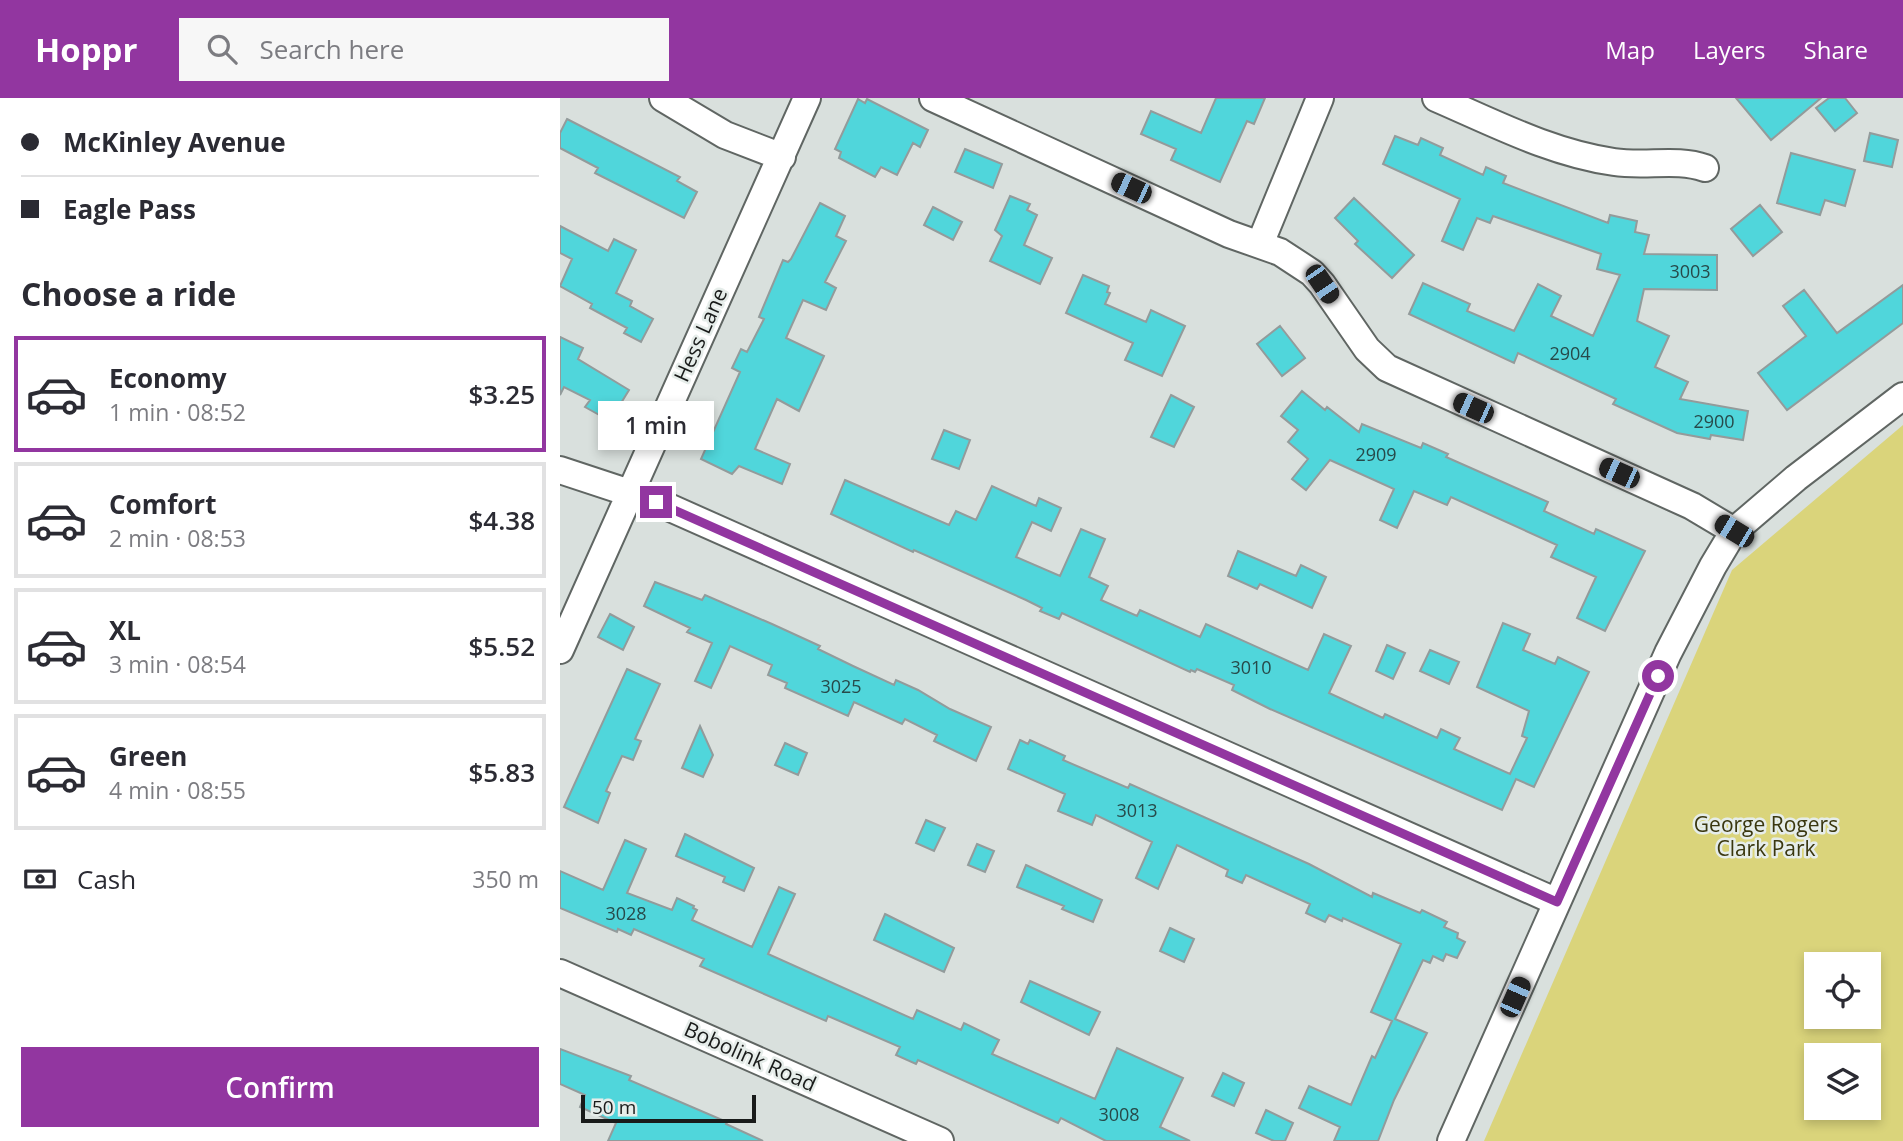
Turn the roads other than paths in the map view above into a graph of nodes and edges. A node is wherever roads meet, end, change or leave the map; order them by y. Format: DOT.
graph roads {
  1 [pos="663,98"];
  2 [pos="807,98"];
  3 [pos="933,98"];
  4 [pos="1320,98"];
  5 [pos="1436,98"];
  6 [pos="782,157"];
  7 [pos="1705,168"];
  8 [pos="1260,244"];
  9 [pos="1903,396"];
  10 [pos="560,470"];
  11 [pos="629,495"];
  12 [pos="1734,531"];
  13 [pos="560,650"];
  14 [pos="1557,902"];
  15 [pos="560,973"];
  16 [pos="940,1141"];
  17 [pos="1451,1141"];
  1 -- 6 [label="street"];
  2 -- 6 [label="street, Hess Lane"];
  3 -- 8 [label="street"];
  4 -- 8 [label="street"];
  5 -- 7 [label="street"];
  6 -- 11 [label="street, Hess Lane"];
  8 -- 12 [label="street"];
  9 -- 12 [label="street"];
  10 -- 11 [label="street"];
  11 -- 13 [label="street, Hess Lane"];
  11 -- 14 [label="street"];
  12 -- 14 [label="street"];
  14 -- 17 [label="street"];
  15 -- 16 [label="street, Bobolink Road"];
}
